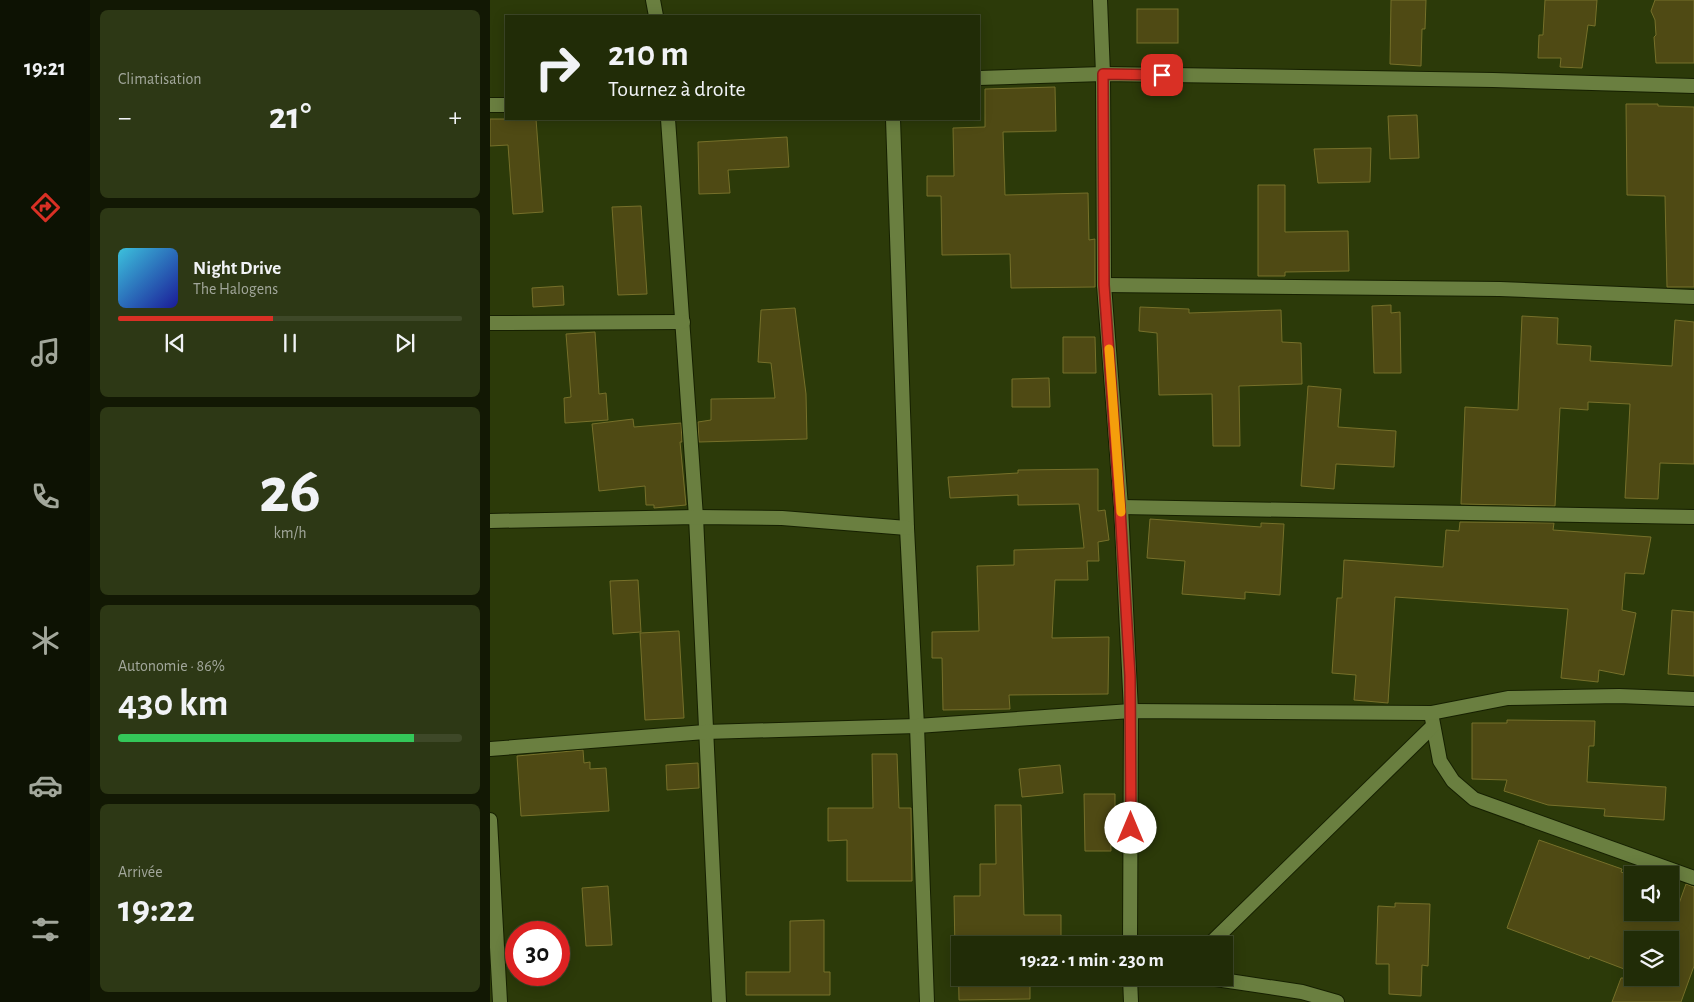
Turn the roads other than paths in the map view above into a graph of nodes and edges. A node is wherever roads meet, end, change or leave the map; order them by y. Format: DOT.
graph roads {
  1 [pos="654,0"];
  2 [pos="1100,0"];
  3 [pos="656,15"];
  4 [pos="1103,74"];
  5 [pos="980,78"];
  6 [pos="1694,86"];
  7 [pos="490,105"];
  8 [pos="505,105"];
  9 [pos="668,120"];
  10 [pos="893,120"];
  11 [pos="1104,285"];
  12 [pos="1694,297"];
  13 [pos="490,322"];
  14 [pos="683,322"];
  15 [pos="1120,508"];
  16 [pos="696,517"];
  17 [pos="1694,518"];
  18 [pos="490,521"];
  19 [pos="907,528"];
  20 [pos="1694,699"];
  21 [pos="1131,711"];
  22 [pos="1432,720"];
  23 [pos="916,726"];
  24 [pos="706,732"];
  25 [pos="490,749"];
  26 [pos="490,820"];
  27 [pos="1694,878"];
  28 [pos="1130,936"];
  29 [pos="1218,936"];
  30 [pos="494,976"];
  31 [pos="1233,982"];
  32 [pos="1130,986"];
  33 [pos="500,1002"];
  34 [pos="719,1002"];
  35 [pos="927,1002"];
  36 [pos="1131,1002"];
  37 [pos="1337,1002"];
  1 -- 3 [label="street"];
  2 -- 4 [label="street"];
  4 -- 5 [label="street"];
  4 -- 6 [label="street"];
  4 -- 11 [label="street"];
  7 -- 8 [label="street"];
  9 -- 14 [label="street"];
  10 -- 19 [label="street"];
  11 -- 12 [label="street"];
  11 -- 15 [label="street"];
  13 -- 14 [label="street"];
  14 -- 16 [label="street"];
  15 -- 17 [label="street"];
  15 -- 21 [label="street"];
  16 -- 18 [label="street"];
  16 -- 19 [label="street"];
  16 -- 24 [label="street"];
  19 -- 23 [label="street"];
  20 -- 22 [label="street"];
  21 -- 22 [label="street"];
  21 -- 23 [label="street"];
  21 -- 28 [label="street"];
  22 -- 27 [label="street"];
  22 -- 29 [label="street"];
  23 -- 24 [label="street"];
  23 -- 35 [label="street"];
  24 -- 25 [label="street"];
  24 -- 34 [label="street"];
  26 -- 30 [label="street"];
  30 -- 33 [label="street"];
  31 -- 37 [label="street"];
  32 -- 36 [label="street"];
}
